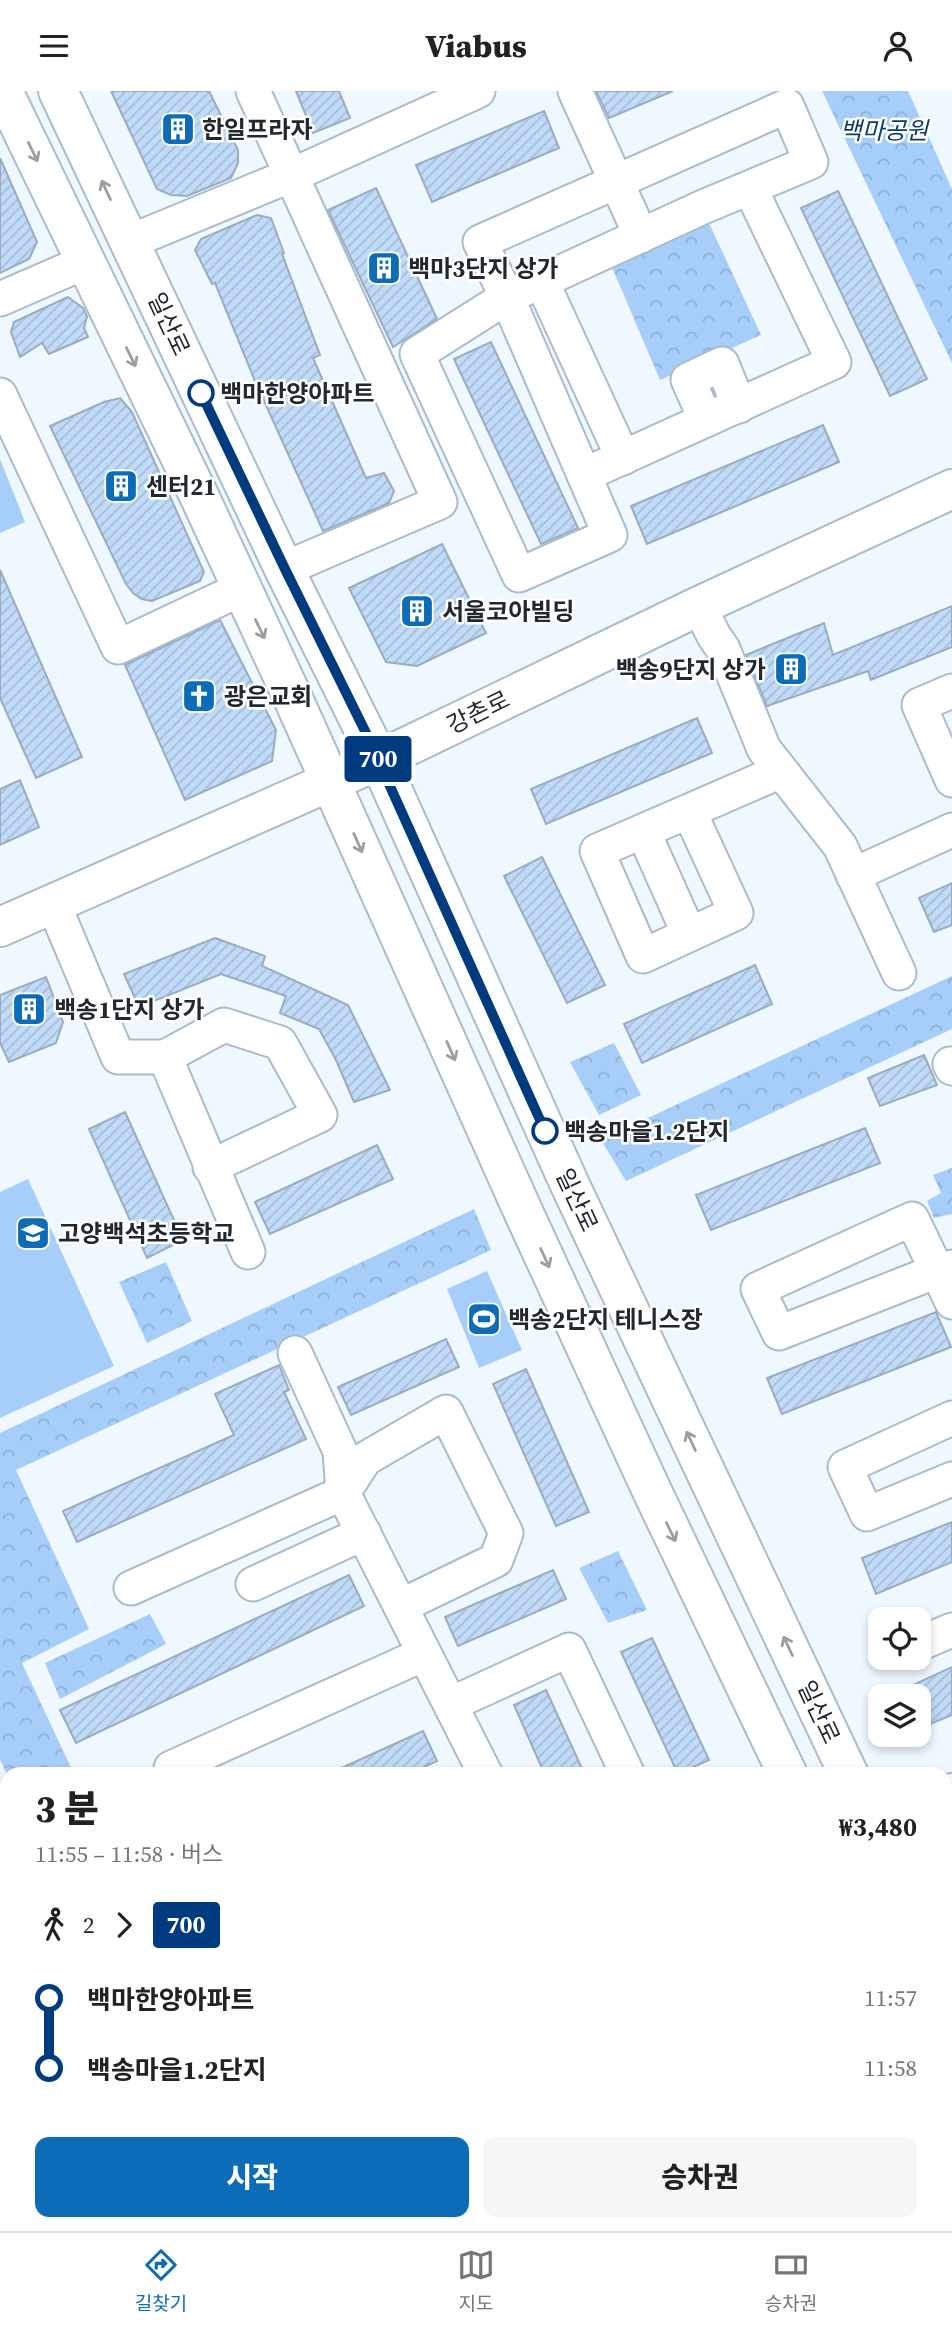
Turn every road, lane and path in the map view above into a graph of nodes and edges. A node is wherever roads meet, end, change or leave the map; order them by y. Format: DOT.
graph roads {
  1 [pos="3,91"];
  2 [pos="58,91"];
  3 [pos="253,91"];
  4 [pos="478,91"];
  5 [pos="575,91"];
  6 [pos="290,176"];
  7 [pos="616,182"];
  8 [pos="750,188"];
  9 [pos="641,236"];
  10 [pos="130,242"];
  11 [pos="85,262"];
  12 [pos="542,282"];
  13 [pos="507,297"];
  14 [pos="0,299"];
  15 [pos="0,395"];
  16 [pos="738,406"];
  17 [pos="706,421"];
  18 [pos="624,458"];
  19 [pos="584,475"];
  20 [pos="952,489"];
  21 [pos="285,569"];
  22 [pos="241,589"];
  23 [pos="699,606"];
  24 [pos="952,691"];
  25 [pos="379,760"];
  26 [pos="780,771"];
  27 [pos="952,780"];
  28 [pos="330,781"];
  29 [pos="689,811"];
  30 [pos="952,830"];
  31 [pos="643,831"];
  32 [pos="853,875"];
  33 [pos="53,903"];
  34 [pos="0,927"];
  35 [pos="689,934"];
  36 [pos="899,973"];
  37 [pos="165,1057"];
  38 [pos="210,1167"];
  39 [pos="248,1252"];
  40 [pos="945,1269"];
  41 [pos="952,1302"];
  42 [pos="295,1353"];
  43 [pos="952,1418"];
  44 [pos="952,1479"];
  45 [pos="343,1493"];
  46 [pos="364,1533"];
  47 [pos="253,1584"];
  48 [pos="131,1588"];
  49 [pos="401,1606"];
  50 [pos="952,1630"];
  51 [pos="931,1639"];
  52 [pos="424,1654"];
  53 [pos="452,1705"];
  54 [pos="173,1767"];
  55 [pos="480,1767"];
  56 [pos="624,1767"];
  57 [pos="784,1767"];
  58 [pos="845,1767"];
  1 -- 11 [label="main road, 일산로, one-way"];
  10 -- 2 [label="main road, 일산로, one-way"];
  3 -- 6 [label="street"];
  4 -- 6 [label="street"];
  5 -- 7 [label="street"];
  6 -- 10 [label="street"];
  6 -- 21 [label="street"];
  7 -- 8 [label="street"];
  7 -- 9 [label="street"];
  7 -- 13 [label="street"];
  8 -- 9 [label="street"];
  8 -- 16 [label="street"];
  9 -- 12 [label="street"];
  10 -- 21 [label="main road, 일산로"];
  11 -- 14 [label="street"];
  11 -- 22 [label="main road, 일산로, one-way"];
  12 -- 13 [label="street"];
  12 -- 18 [label="street"];
  13 -- 19 [label="street"];
  13 -- 19 [label="street"];
  15 -- 22 [label="street"];
  16 -- 17 [label="street"];
  16 -- 17 [label="street"];
  17 -- 18 [label="street"];
  18 -- 19 [label="street"];
  20 -- 23 [label="main road, 강촌로"];
  21 -- 25 [label="main road, 일산로"];
  22 -- 28 [label="main road, 일산로, one-way"];
  23 -- 25 [label="main road, 강촌로"];
  23 -- 26 [label="street"];
  24 -- 27 [label="street"];
  25 -- 28 [label="main road, 강촌로"];
  58 -- 25 [label="main road, 일산로, one-way"];
  26 -- 29 [label="street"];
  26 -- 32 [label="street"];
  28 -- 33 [label="main road, 강촌로"];
  28 -- 57 [label="main road, 일산로, one-way"];
  29 -- 31 [label="street"];
  29 -- 35 [label="street"];
  30 -- 32 [label="street"];
  31 -- 35 [label="street"];
  31 -- 35 [label="street"];
  32 -- 36 [label="street"];
  33 -- 34 [label="main road, 강촌로"];
  33 -- 37 [label="street"];
  37 -- 38 [label="street"];
  37 -- 38 [label="street"];
  38 -- 39 [label="street"];
  40 -- 40 [label="street"];
  40 -- 41 [label="street"];
  42 -- 45 [label="street"];
  43 -- 44 [label="street"];
  45 -- 46 [label="street"];
  45 -- 48 [label="street"];
  45 -- 49 [label="street"];
  46 -- 47 [label="street"];
  46 -- 49 [label="street"];
  49 -- 52 [label="street"];
  50 -- 51 [label="street"];
  52 -- 53 [label="street"];
  52 -- 54 [label="street"];
  53 -- 55 [label="street"];
  53 -- 56 [label="street"];
}
